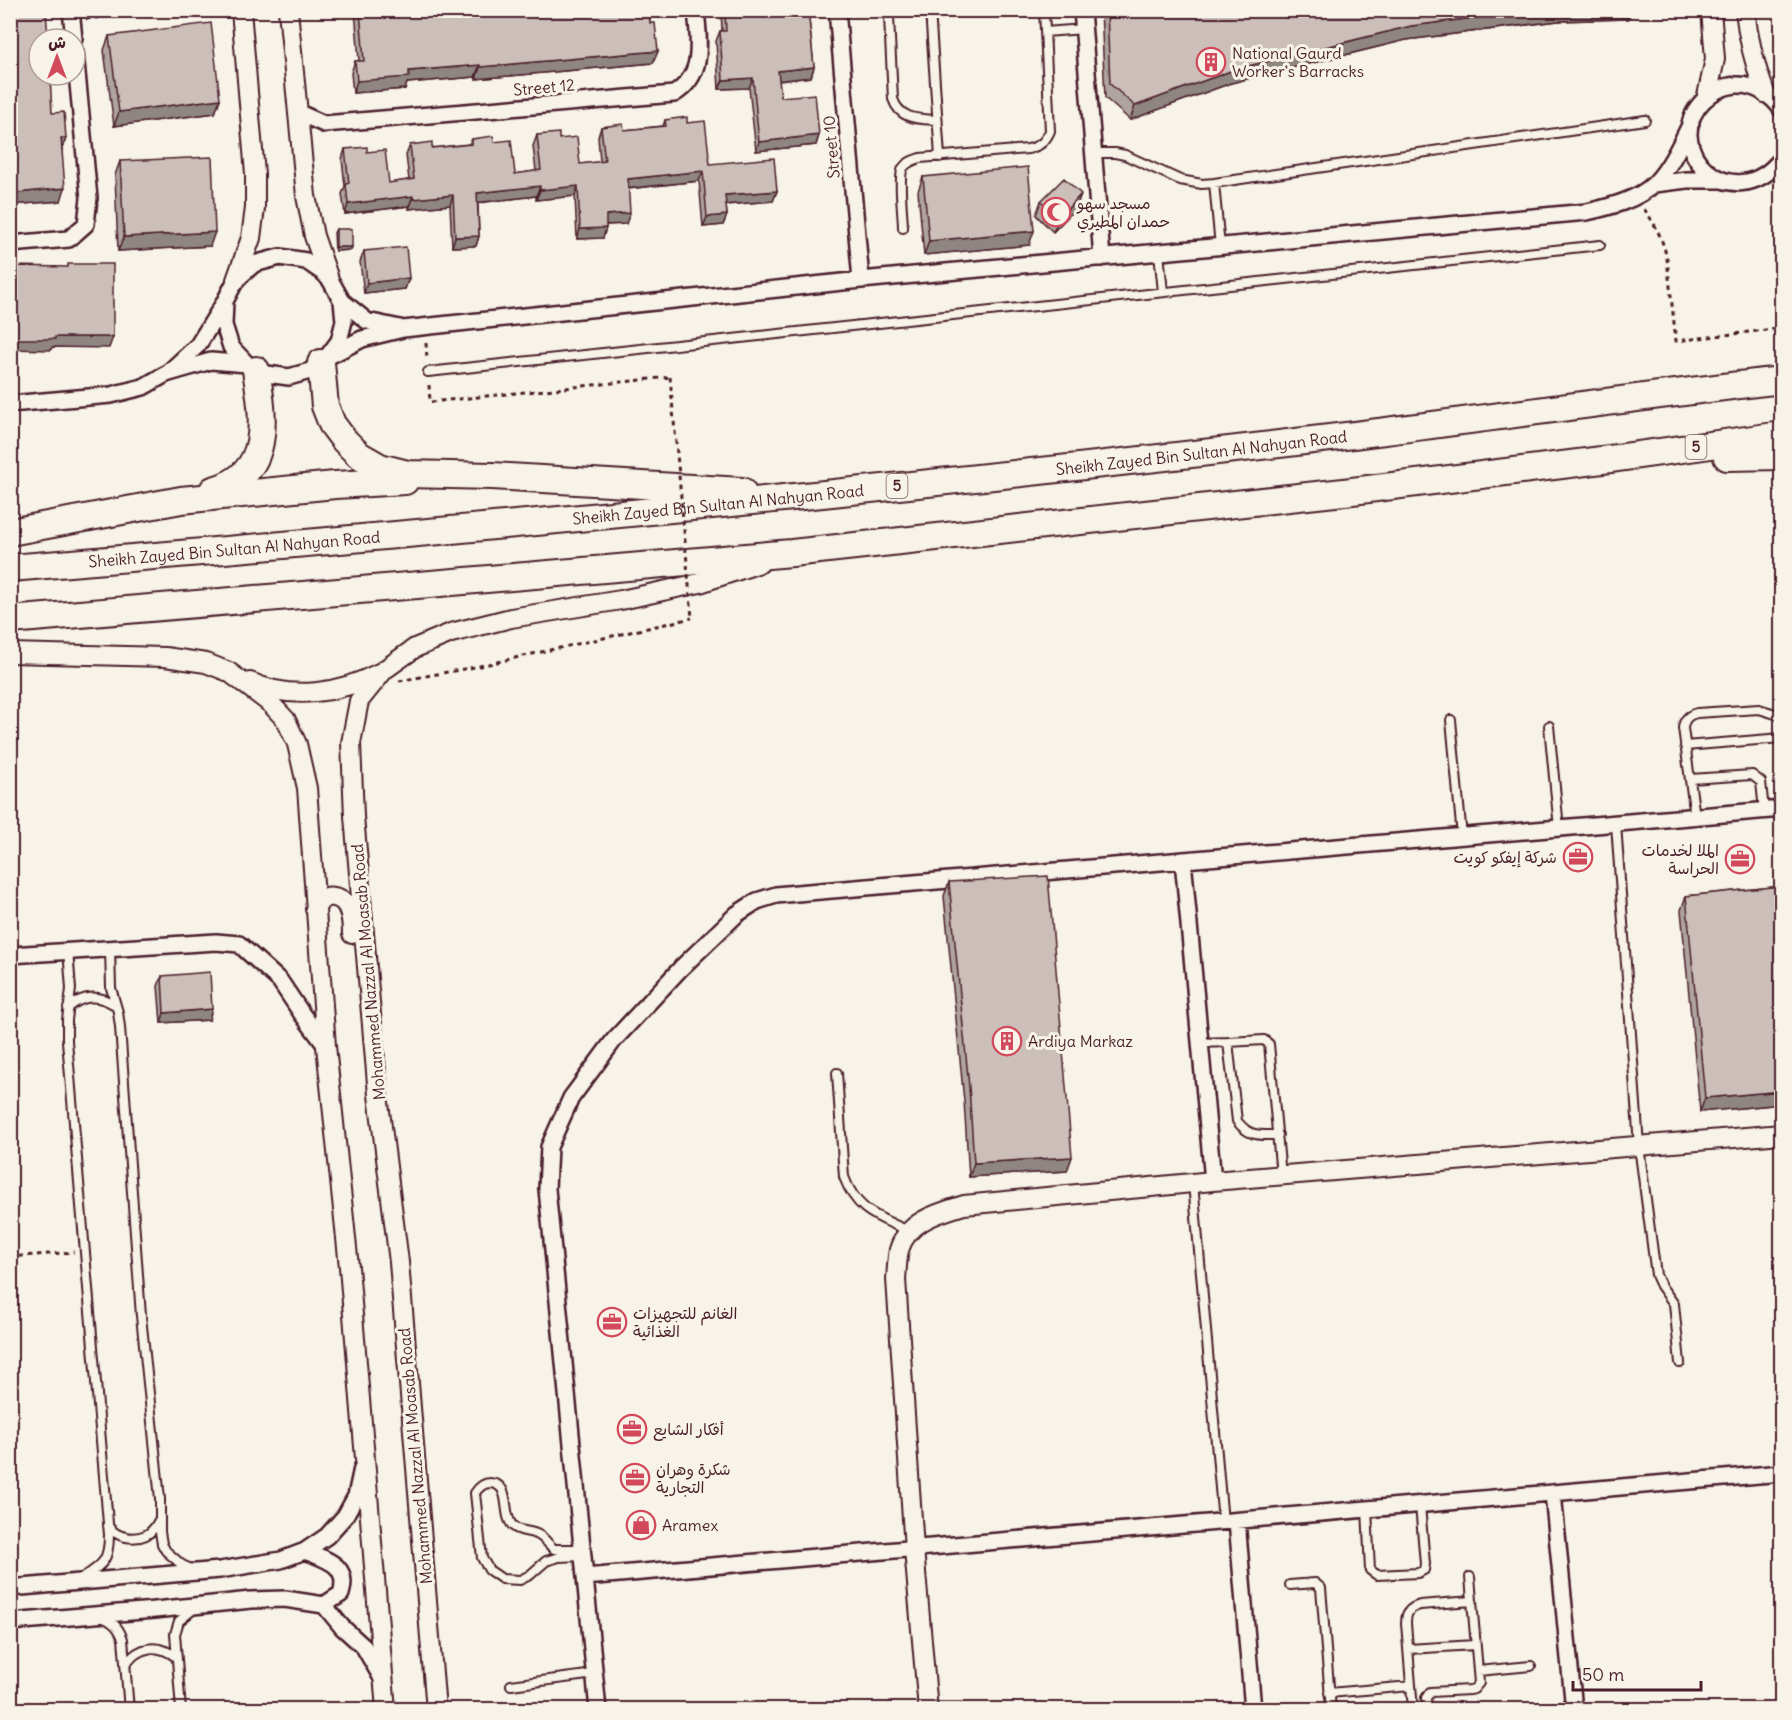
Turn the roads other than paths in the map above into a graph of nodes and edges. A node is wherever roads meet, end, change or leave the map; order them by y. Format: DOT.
graph roads {
  1 [pos="241,10"];
  2 [pos="696,10"];
  3 [pos="837,10"];
  4 [pos="890,10"];
  5 [pos="930,10"];
  6 [pos="1044,10"];
  7 [pos="1082,10"];
  8 [pos="1711,10"];
  9 [pos="1745,10"];
  10 [pos="290,12"];
  11 [pos="1084,29"];
  12 [pos="1045,32"];
  13 [pos="78,87"];
  14 [pos="1765,93"];
  15 [pos="1707,96"];
  16 [pos="1782,110"];
  17 [pos="297,112"];
  18 [pos="937,120"];
  19 [pos="1645,120"];
  20 [pos="1690,123"];
  21 [pos="324,124"];
  22 [pos="300,140"];
  23 [pos="1094,153"];
  24 [pos="940,157"];
  25 [pos="1778,166"];
  26 [pos="1720,180"];
  27 [pos="1214,183"];
  28 [pos="1654,184"];
  29 [pos="903,228"];
  30 [pos="10,244"];
  31 [pos="1600,245"];
  32 [pos="1220,247"];
  33 [pos="1159,253"];
  34 [pos="1102,258"];
  35 [pos="328,276"];
  36 [pos="236,280"];
  37 [pos="861,280"];
  38 [pos="1163,292"];
  39 [pos="225,301"];
  40 [pos="342,302"];
  41 [pos="403,329"];
  42 [pos="324,360"];
  43 [pos="251,367"];
  44 [pos="428,372"];
  45 [pos="166,374"];
  46 [pos="1779,379"];
  47 [pos="10,404"];
  48 [pos="1782,435"];
  49 [pos="1782,456"];
  50 [pos="1610,459"];
  51 [pos="492,476"];
  52 [pos="812,496"];
  53 [pos="181,500"];
  54 [pos="10,532"];
  55 [pos="792,553"];
  56 [pos="10,568"];
  57 [pos="10,620"];
  58 [pos="10,653"];
  59 [pos="384,670"];
  60 [pos="229,672"];
  61 [pos="1782,716"];
  62 [pos="1451,720"];
  63 [pos="1549,726"];
  64 [pos="1782,738"];
  65 [pos="1685,746"];
  66 [pos="1690,779"];
  67 [pos="1782,782"];
  68 [pos="1782,796"];
  69 [pos="1782,810"];
  70 [pos="1764,811"];
  71 [pos="1695,817"];
  72 [pos="1616,824"];
  73 [pos="1559,828"];
  74 [pos="1462,837"];
  75 [pos="1183,860"];
  76 [pos="315,909"];
  77 [pos="110,948"];
  78 [pos="68,950"];
  79 [pos="10,954"];
  80 [pos="115,1005"];
  81 [pos="69,1008"];
  82 [pos="1228,1042"];
  83 [pos="1200,1043"];
  84 [pos="326,1046"];
  85 [pos="837,1073"];
  86 [pos="378,1095"];
  87 [pos="1278,1134"];
  88 [pos="1782,1134"];
  89 [pos="1639,1146"];
  90 [pos="1281,1176"];
  91 [pos="1213,1181"];
  92 [pos="1193,1183"];
  93 [pos="910,1231"];
  94 [pos="1680,1363"];
  95 [pos="365,1453"];
  96 [pos="1782,1473"];
  97 [pos="1553,1493"];
  98 [pos="1420,1504"];
  99 [pos="1367,1509"];
  100 [pos="159,1520"];
  101 [pos="1230,1521"];
  102 [pos="108,1525"];
  103 [pos="914,1549"];
  104 [pos="305,1551"];
  105 [pos="582,1552"];
  106 [pos="198,1572"];
  107 [pos="585,1577"];
  108 [pos="1470,1577"];
  109 [pos="77,1582"];
  110 [pos="1290,1585"];
  111 [pos="10,1588"];
  112 [pos="1472,1601"];
  113 [pos="199,1605"];
  114 [pos="324,1605"];
  115 [pos="98,1615"];
  116 [pos="10,1622"];
  117 [pos="1475,1645"];
  118 [pos="1408,1649"];
  119 [pos="176,1657"];
  120 [pos="126,1664"];
  121 [pos="1531,1666"];
  122 [pos="1478,1671"];
  123 [pos="595,1674"];
  124 [pos="383,1680"];
  125 [pos="511,1685"];
  126 [pos="1411,1686"];
  127 [pos="1329,1693"];
  128 [pos="129,1710"];
  129 [pos="181,1710"];
  130 [pos="386,1710"];
  131 [pos="436,1710"];
  132 [pos="598,1710"];
  133 [pos="928,1710"];
  134 [pos="1253,1710"];
  135 [pos="1331,1710"];
  136 [pos="1413,1710"];
  137 [pos="1426,1710"];
  138 [pos="1574,1710"];
  1 -- 36 [label="street"];
  2 -- 21 [label="street, Street 12"];
  3 -- 37 [label="street, Street 10"];
  4 -- 18 [label="lane"];
  5 -- 18 [label="lane"];
  6 -- 12 [label="lane"];
  7 -- 11 [label="street"];
  8 -- 15 [label="street"];
  9 -- 14 [label="street"];
  10 -- 17 [label="street"];
  11 -- 12 [label="lane"];
  11 -- 23 [label="street"];
  12 -- 24 [label="lane"];
  13 -- 30 [label="street"];
  14 -- 15 [label="street"];
  14 -- 16 [label="street"];
  15 -- 20 [label="street"];
  17 -- 21 [label="street, Street 12"];
  17 -- 22 [label="street"];
  18 -- 24 [label="lane"];
  19 -- 27 [label="lane"];
  20 -- 26 [label="street"];
  20 -- 28 [label="street"];
  21 -- 22 [label="street, Street 12"];
  22 -- 35 [label="street"];
  23 -- 27 [label="lane"];
  23 -- 34 [label="street"];
  24 -- 29 [label="lane"];
  25 -- 26 [label="street"];
  26 -- 28 [label="street"];
  27 -- 32 [label="lane"];
  28 -- 32 [label="street"];
  31 -- 38 [label="lane"];
  32 -- 33 [label="street"];
  33 -- 34 [label="street"];
  33 -- 38 [label="lane"];
  34 -- 37 [label="street"];
  35 -- 36 [label="street"];
  35 -- 40 [label="street"];
  36 -- 39 [label="street"];
  37 -- 41 [label="street"];
  38 -- 44 [label="lane"];
  39 -- 43 [label="street"];
  39 -- 45 [label="street"];
  40 -- 41 [label="street"];
  40 -- 42 [label="street"];
  41 -- 42 [label="street"];
  42 -- 43 [label="street"];
  42 -- 51 [label="highway"];
  43 -- 45 [label="street"];
  43 -- 53 [label="highway"];
  45 -- 47 [label="street"];
  46 -- 52 [label="highway, Sheikh Zayed Bin Sultan Al Nahyan Road / 5"];
  48 -- 50 [label="highway, 5"];
  49 -- 50 [label="highway"];
  50 -- 55 [label="highway, 5"];
  51 -- 52 [label="highway"];
  51 -- 53 [label="highway"];
  52 -- 56 [label="highway, Sheikh Zayed Bin Sultan Al Nahyan Road / 5"];
  53 -- 54 [label="highway"];
  55 -- 57 [label="highway, 5"];
  55 -- 59 [label="street, Mohammed Nazzal Al Moasab Road"];
  58 -- 60 [label="street"];
  59 -- 60 [label="street"];
  59 -- 86 [label="street, Mohammed Nazzal Al Moasab Road"];
  60 -- 76 [label="street"];
  61 -- 65 [label="lane"];
  62 -- 74 [label="lane"];
  63 -- 73 [label="lane"];
  64 -- 65 [label="lane"];
  65 -- 66 [label="lane"];
  66 -- 70 [label="lane"];
  66 -- 71 [label="lane"];
  67 -- 68 [label="lane"];
  69 -- 70 [label="street"];
  70 -- 71 [label="street"];
  71 -- 72 [label="street"];
  72 -- 73 [label="street"];
  72 -- 89 [label="lane"];
  73 -- 74 [label="street"];
  74 -- 75 [label="street"];
  75 -- 83 [label="street"];
  75 -- 105 [label="street"];
  76 -- 84 [label="street"];
  76 -- 86 [label="street"];
  77 -- 78 [label="street"];
  77 -- 80 [label="lane"];
  77 -- 84 [label="street"];
  78 -- 79 [label="street"];
  78 -- 81 [label="lane"];
  80 -- 81 [label="lane"];
  80 -- 100 [label="lane"];
  81 -- 102 [label="lane"];
  82 -- 83 [label="lane"];
  82 -- 87 [label="lane"];
  82 -- 87 [label="lane"];
  83 -- 91 [label="street"];
  84 -- 95 [label="street"];
  85 -- 93 [label="lane"];
  86 -- 131 [label="street, Mohammed Nazzal Al Moasab Road"];
  87 -- 90 [label="lane"];
  88 -- 89 [label="street"];
  89 -- 90 [label="street"];
  89 -- 94 [label="lane"];
  90 -- 91 [label="street"];
  91 -- 92 [label="street"];
  92 -- 93 [label="street"];
  92 -- 101 [label="lane"];
  93 -- 103 [label="street"];
  95 -- 104 [label="street"];
  95 -- 124 [label="street"];
  96 -- 97 [label="street"];
  97 -- 98 [label="street"];
  97 -- 138 [label="street"];
  98 -- 99 [label="street"];
  98 -- 99 [label="lane"];
  99 -- 101 [label="street"];
  100 -- 102 [label="lane"];
  100 -- 106 [label="lane"];
  101 -- 103 [label="street"];
  101 -- 134 [label="street"];
  102 -- 109 [label="lane"];
  103 -- 107 [label="street"];
  103 -- 133 [label="street"];
  104 -- 106 [label="street"];
  104 -- 114 [label="street"];
  105 -- 105 [label="lane"];
  105 -- 107 [label="street"];
  106 -- 109 [label="street"];
  107 -- 123 [label="street"];
  108 -- 112 [label="lane"];
  109 -- 111 [label="street"];
  110 -- 127 [label="lane"];
  112 -- 117 [label="lane"];
  112 -- 118 [label="lane"];
  113 -- 114 [label="street"];
  113 -- 115 [label="street"];
  113 -- 119 [label="lane"];
  114 -- 124 [label="street"];
  115 -- 116 [label="street"];
  115 -- 120 [label="lane"];
  117 -- 118 [label="lane"];
  117 -- 122 [label="lane"];
  118 -- 126 [label="lane"];
  119 -- 120 [label="lane"];
  119 -- 129 [label="lane"];
  120 -- 128 [label="lane"];
  121 -- 122 [label="lane"];
  122 -- 137 [label="lane"];
  123 -- 125 [label="lane"];
  123 -- 132 [label="street"];
  124 -- 130 [label="street"];
  126 -- 127 [label="lane"];
  126 -- 136 [label="lane"];
  127 -- 135 [label="lane"];
}
